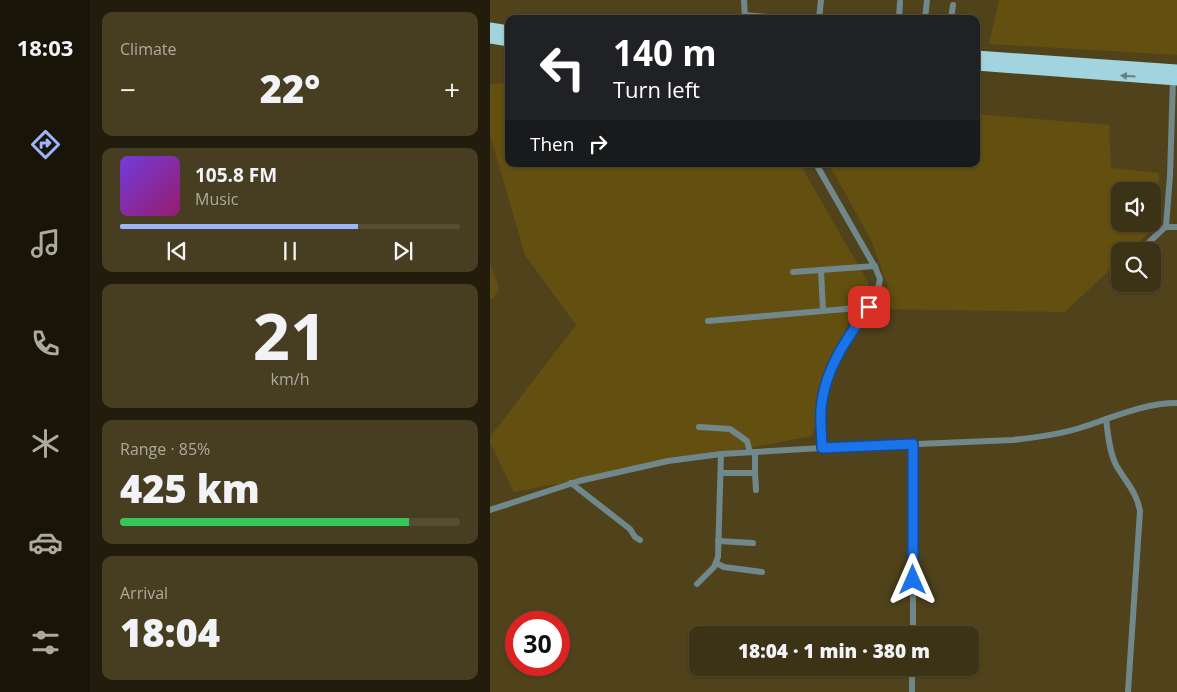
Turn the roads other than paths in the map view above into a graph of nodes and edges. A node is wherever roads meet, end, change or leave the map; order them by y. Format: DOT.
graph roads {
  1 [pos="744,0"];
  2 [pos="821,0"];
  3 [pos="927,0"];
  4 [pos="900,2"];
  5 [pos="953,5"];
  6 [pos="745,15"];
  7 [pos="819,15"];
  8 [pos="899,15"];
  9 [pos="925,15"];
  10 [pos="952,15"];
  11 [pos="490,28"];
  12 [pos="505,30"];
  13 [pos="490,38"];
  14 [pos="505,40"];
  15 [pos="980,56"];
  16 [pos="980,65"];
  17 [pos="1176,76"];
  18 [pos="818,167"];
  19 [pos="1165,227"];
  20 [pos="1177,227"];
  21 [pos="1149,242"];
  22 [pos="875,266"];
  23 [pos="821,270"];
  24 [pos="793,272"];
  25 [pos="869,307"];
  26 [pos="823,311"];
  27 [pos="708,321"];
  28 [pos="1177,403"];
  29 [pos="1106,418"];
  30 [pos="699,427"];
  31 [pos="913,444"];
  32 [pos="822,448"];
  33 [pos="753,452"];
  34 [pos="721,454"];
  35 [pos="721,473"];
  36 [pos="755,473"];
  37 [pos="572,483"];
  38 [pos="756,490"];
  39 [pos="491,507"];
  40 [pos="640,540"];
  41 [pos="718,541"];
  42 [pos="753,543"];
  43 [pos="716,563"];
  44 [pos="762,572"];
  45 [pos="697,584"];
  46 [pos="913,626"];
  47 [pos="912,676"];
  48 [pos="912,692"];
  49 [pos="1128,692"];
  1 -- 6 [label="street"];
  2 -- 7 [label="street"];
  3 -- 9 [label="street"];
  4 -- 8 [label="street"];
  5 -- 10 [label="street"];
  11 -- 12 [label="highway"];
  13 -- 14 [label="highway"];
  15 -- 17 [label="highway"];
  17 -- 16 [label="highway, one-way"];
  17 -- 19 [label="street"];
  18 -- 22 [label="street"];
  19 -- 20 [label="street"];
  19 -- 21 [label="street"];
  22 -- 23 [label="street"];
  22 -- 25 [label="street"];
  23 -- 24 [label="street"];
  23 -- 26 [label="street"];
  25 -- 26 [label="street"];
  25 -- 32 [label="street"];
  26 -- 27 [label="street"];
  28 -- 29 [label="street"];
  29 -- 31 [label="street"];
  29 -- 49 [label="street"];
  30 -- 33 [label="street"];
  31 -- 32 [label="street"];
  31 -- 46 [label="street"];
  32 -- 33 [label="street"];
  33 -- 34 [label="street"];
  33 -- 36 [label="street"];
  34 -- 35 [label="street"];
  34 -- 37 [label="street"];
  35 -- 36 [label="street"];
  35 -- 41 [label="street"];
  36 -- 38 [label="street"];
  37 -- 39 [label="street"];
  37 -- 40 [label="street"];
  41 -- 42 [label="street"];
  41 -- 43 [label="street"];
  43 -- 44 [label="street"];
  43 -- 45 [label="street"];
  47 -- 48 [label="street"];
}
